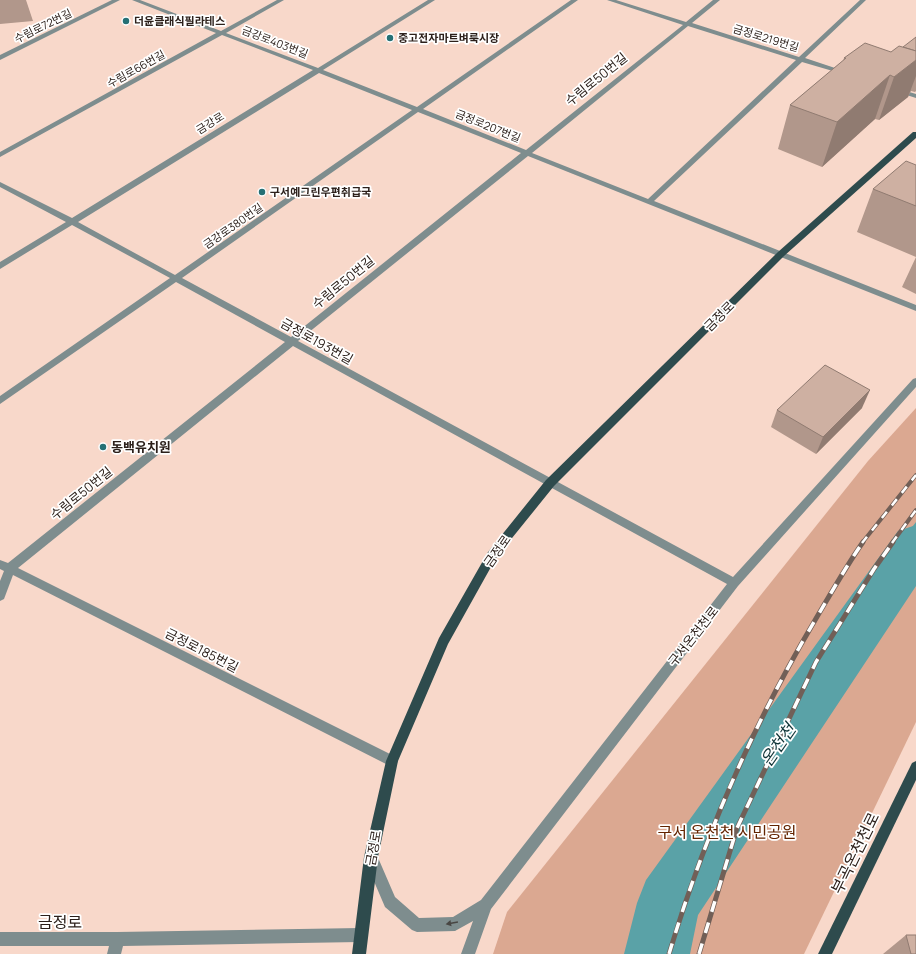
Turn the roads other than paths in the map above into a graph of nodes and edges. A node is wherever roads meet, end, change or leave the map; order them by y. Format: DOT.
graph roads {
  1 [pos="117,0"];
  2 [pos="135,0"];
  3 [pos="281,0"];
  4 [pos="432,0"];
  5 [pos="575,0"];
  6 [pos="610,0"];
  7 [pos="717,0"];
  8 [pos="862,0"];
  9 [pos="687,24"];
  10 [pos="222,33"];
  11 [pos="0,58"];
  12 [pos="800,59"];
  13 [pos="318,70"];
  14 [pos="851,75"];
  15 [pos="887,87"];
  16 [pos="916,96"];
  17 [pos="418,110"];
  18 [pos="916,134"];
  19 [pos="526,153"];
  20 [pos="0,155"];
  21 [pos="0,184"];
  22 [pos="650,201"];
  23 [pos="71,221"];
  24 [pos="781,254"];
  25 [pos="0,266"];
  26 [pos="177,279"];
  27 [pos="916,308"];
  28 [pos="292,342"];
  29 [pos="916,381"];
  30 [pos="0,400"];
  31 [pos="550,483"];
  32 [pos="5,566"];
  33 [pos="734,583"];
  34 [pos="0,596"];
  35 [pos="392,761"];
  36 [pos="916,767"];
  37 [pos="371,857"];
  38 [pos="486,905"];
  39 [pos="360,935"];
  40 [pos="0,939"];
  41 [pos="117,939"];
  42 [pos="114,954"];
  43 [pos="359,954"];
  44 [pos="468,954"];
  45 [pos="825,954"];
  1 -- 11 [label="street, 수림로72번길"];
  2 -- 10 [label="street, 금강로403번길"];
  3 -- 10 [label="street, 수림로66번길"];
  4 -- 13 [label="street, 금강로"];
  5 -- 17 [label="street, 금강로380번길"];
  6 -- 9 [label="street, 금정로219번길"];
  7 -- 9 [label="street, 수림로50번길"];
  8 -- 12 [label="street"];
  9 -- 12 [label="street, 금정로219번길"];
  9 -- 19 [label="street, 수림로50번길"];
  10 -- 13 [label="street, 금강로403번길"];
  10 -- 20 [label="street, 수림로66번길"];
  12 -- 14 [label="street, 금정로219번길"];
  12 -- 22 [label="street"];
  13 -- 17 [label="street, 금정로207번길"];
  13 -- 23 [label="street, 금강로"];
  15 -- 16 [label="street"];
  17 -- 19 [label="street, 금정로207번길"];
  17 -- 26 [label="street, 금강로380번길"];
  18 -- 24 [label="main road, 금정로"];
  19 -- 22 [label="street, 금정로207번길"];
  19 -- 28 [label="street, 수림로50번길"];
  21 -- 23 [label="street, 금정로193번길"];
  22 -- 24 [label="street, 금정로207번길"];
  23 -- 25 [label="street, 금강로"];
  23 -- 26 [label="street, 금정로193번길"];
  24 -- 27 [label="street"];
  24 -- 31 [label="main road, 금정로"];
  26 -- 28 [label="street, 금정로193번길"];
  26 -- 30 [label="street, 금강로380번길"];
  28 -- 31 [label="street, 금정로193번길"];
  28 -- 32 [label="street, 수림로50번길"];
  29 -- 33 [label="street, 구서온천천로"];
  31 -- 33 [label="street, 금정로193번길"];
  31 -- 35 [label="main road, 금정로"];
  32 -- 34 [label="street"];
  32 -- 35 [label="street, 금정로185번길"];
  33 -- 38 [label="street, 구서온천천로"];
  35 -- 37 [label="main road, 금정로"];
  36 -- 45 [label="main road, 부곡온천천로"];
  38 -- 37 [label="street, 구서온천천로, one-way"];
  37 -- 39 [label="main road, 금정로"];
  38 -- 44 [label="street, 구서온천천로"];
  39 -- 41 [label="street, 금정로"];
  39 -- 43 [label="main road, 금정로"];
  40 -- 41 [label="street, 금정로"];
  41 -- 42 [label="street"];
}
